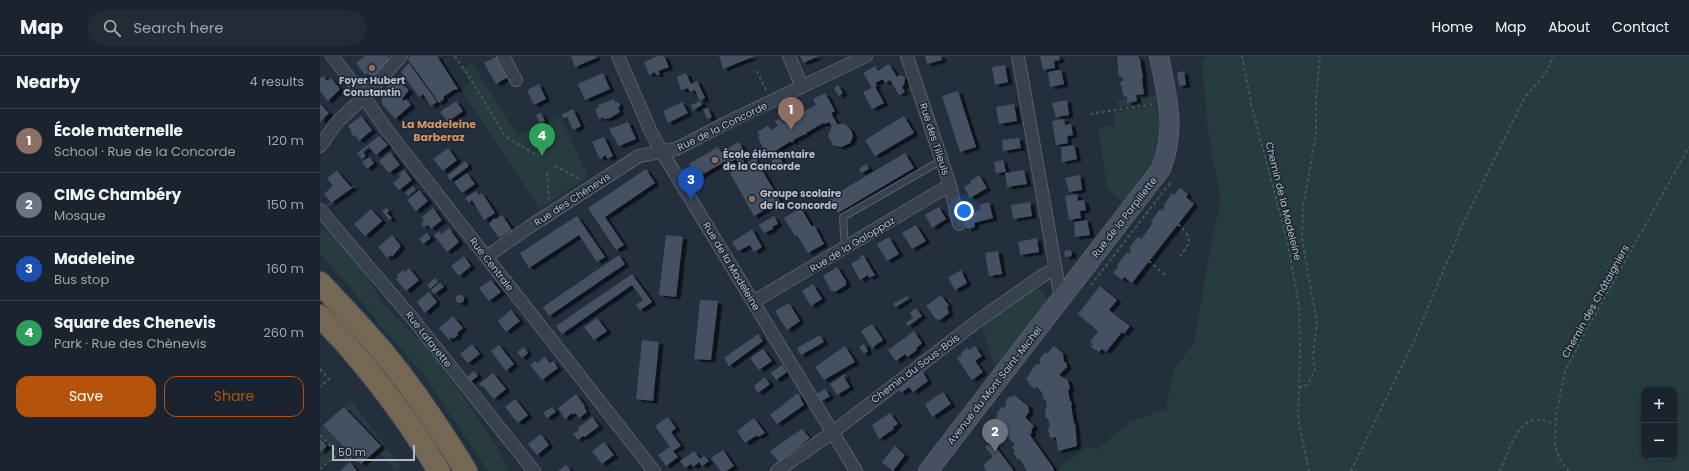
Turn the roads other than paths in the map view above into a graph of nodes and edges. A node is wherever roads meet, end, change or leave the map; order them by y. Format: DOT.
graph roads {
  1 [pos="332,56"];
  2 [pos="401,56"];
  3 [pos="503,56"];
  4 [pos="618,56"];
  5 [pos="789,56"];
  6 [pos="866,56"];
  7 [pos="907,56"];
  8 [pos="1018,56"];
  9 [pos="1159,56"];
  10 [pos="516,80"];
  11 [pos="802,87"];
  12 [pos="364,97"];
  13 [pos="320,144"];
  14 [pos="662,152"];
  15 [pos="942,160"];
  16 [pos="950,185"];
  17 [pos="320,210"];
  18 [pos="959,224"];
  19 [pos="845,248"];
  20 [pos="486,257"];
  21 [pos="1055,269"];
  22 [pos="320,283"];
  23 [pos="1061,299"];
  24 [pos="753,302"];
  25 [pos="320,316"];
  26 [pos="833,432"];
  27 [pos="440,471"];
  28 [pos="466,471"];
  29 [pos="534,471"];
  30 [pos="654,471"];
  31 [pos="777,471"];
  32 [pos="856,471"];
  33 [pos="928,471"];
  1 -- 12 [label="street, Rue Centrale"];
  2 -- 12 [label="street"];
  3 -- 10 [label="street"];
  4 -- 14 [label="street, Rue de la Madeleine"];
  5 -- 11 [label="street"];
  6 -- 11 [label="street, Rue de la Concorde"];
  7 -- 15 [label="street, Rue des Tilleuls"];
  8 -- 21 [label="street"];
  9 -- 23 [label="street, Rue de la Parpillette"];
  11 -- 14 [label="street, Rue de la Concorde"];
  12 -- 13 [label="street"];
  12 -- 20 [label="street, Rue Centrale"];
  14 -- 20 [label="street, Rue des Chènevis"];
  14 -- 24 [label="street, Rue de la Madeleine"];
  15 -- 16 [label="street, Rue des Tilleuls"];
  15 -- 19 [label="lane"];
  16 -- 18 [label="street, Rue des Tilleuls"];
  16 -- 19 [label="street, Rue de la Galoppaz"];
  17 -- 29 [label="street, Rue Lafayette"];
  19 -- 24 [label="street, Rue de la Galoppaz"];
  20 -- 30 [label="street, Rue Centrale"];
  21 -- 23 [label="street"];
  21 -- 26 [label="street, Chemin du Sous-Bois"];
  22 -- 28 [label="highway"];
  23 -- 33 [label="street, Avenue du Mont Saint-Michel"];
  24 -- 26 [label="street, Rue de la Madeleine"];
  25 -- 27 [label="highway"];
  26 -- 31 [label="street, Chemin du Sous-Bois"];
  26 -- 32 [label="street, Rue de la Madeleine"];
}
